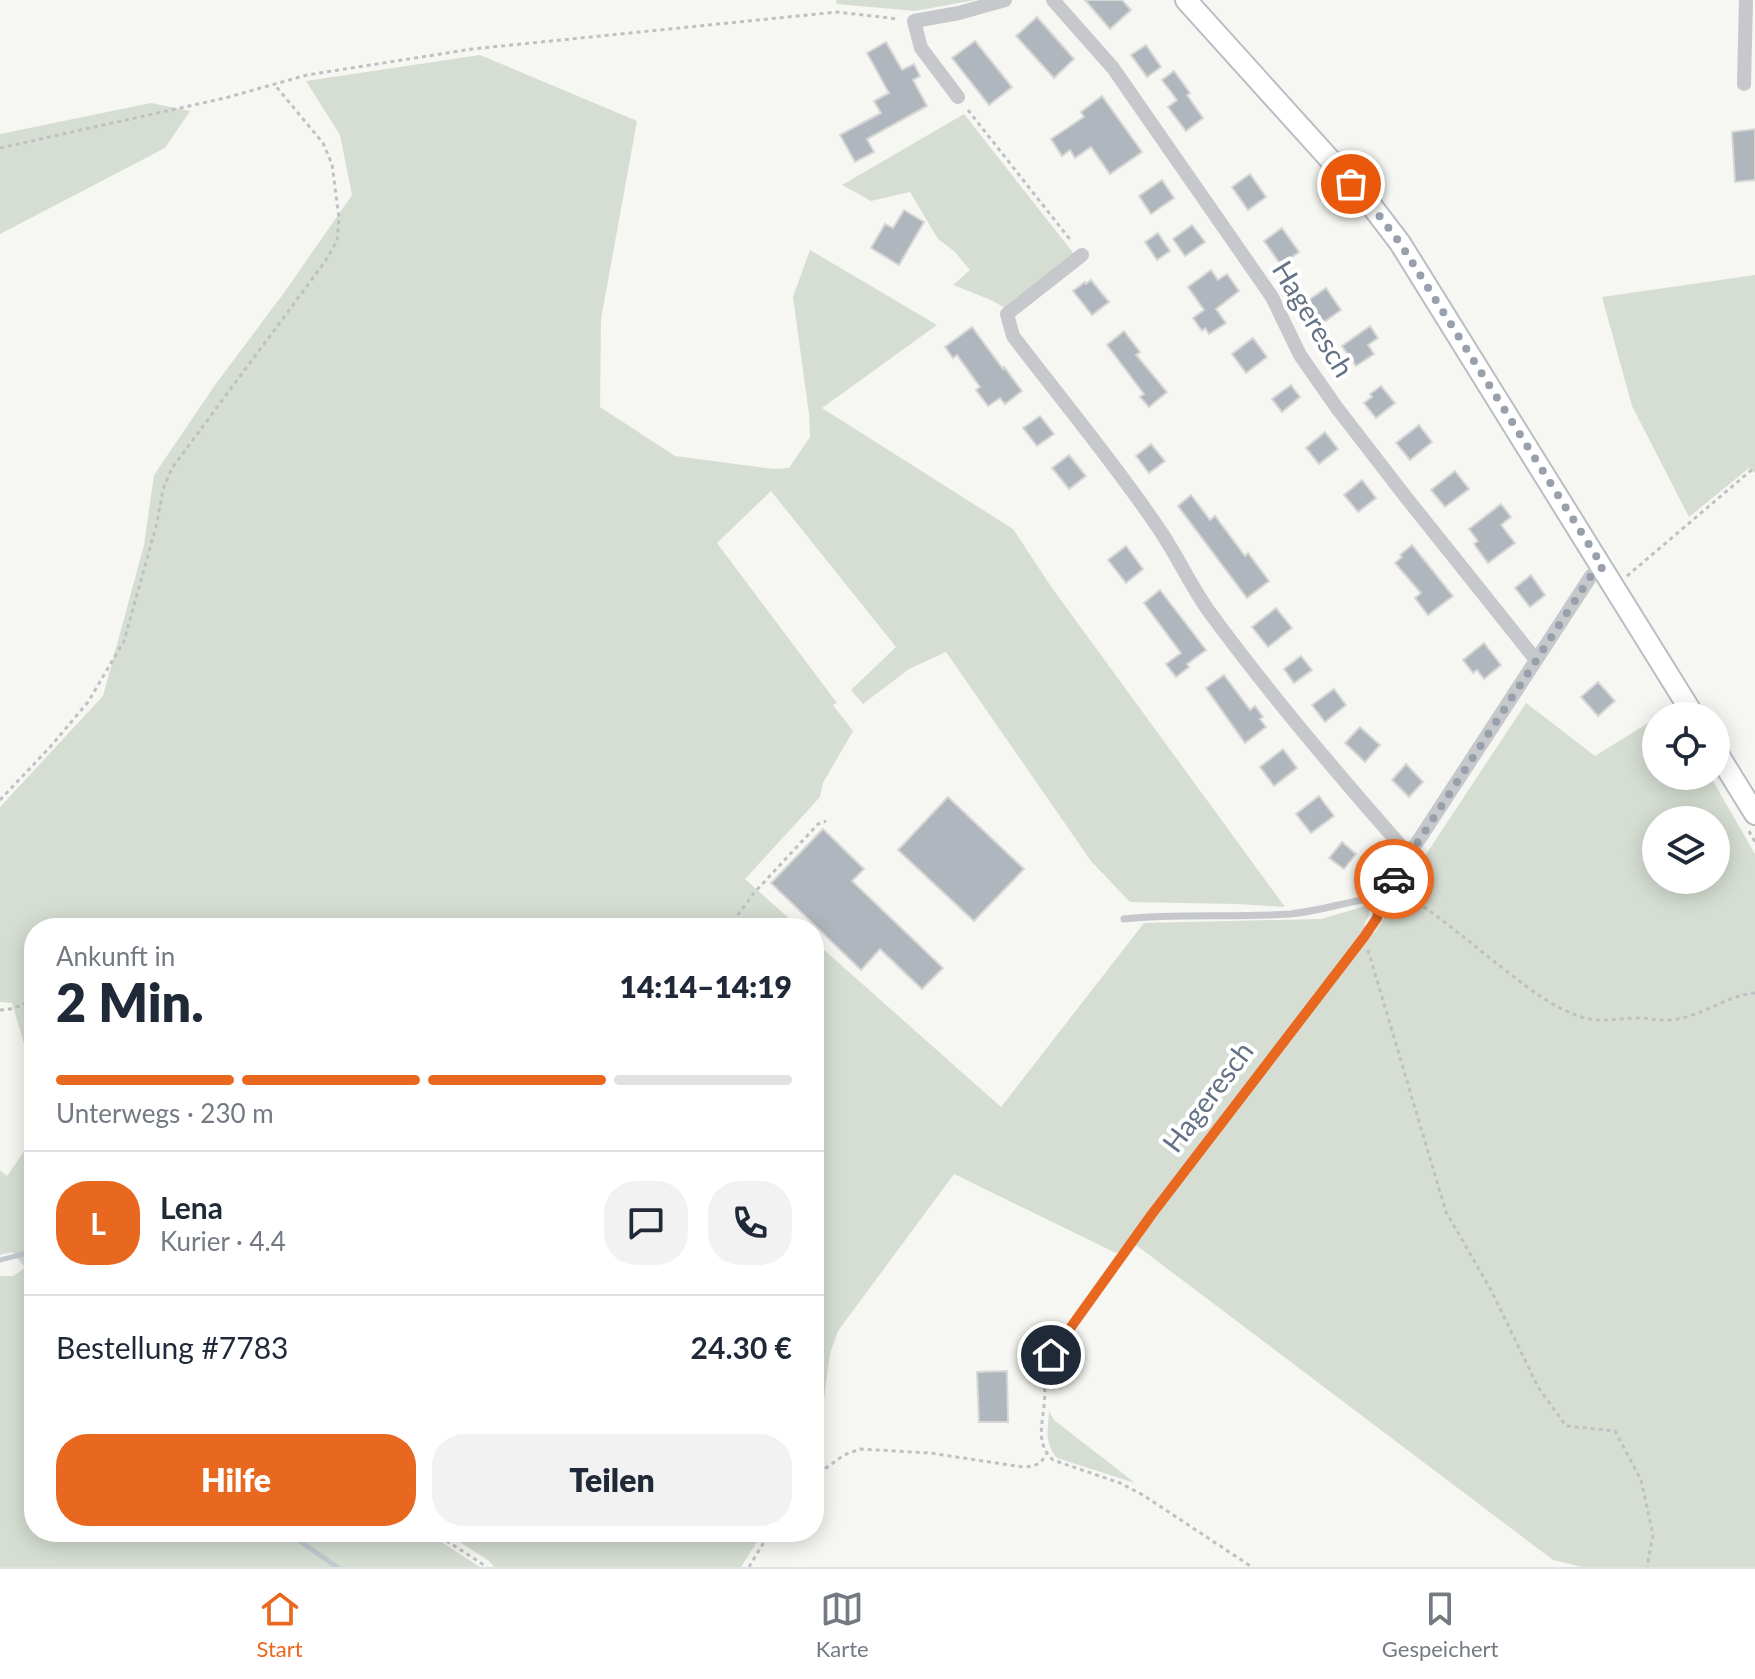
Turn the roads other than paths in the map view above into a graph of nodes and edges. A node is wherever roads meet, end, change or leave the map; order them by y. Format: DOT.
graph roads {
  1 [pos="1005,0"];
  2 [pos="1053,0"];
  3 [pos="1186,0"];
  4 [pos="1746,0"];
  5 [pos="1744,84"];
  6 [pos="958,97"];
  7 [pos="1082,255"];
  8 [pos="1603,567"];
  9 [pos="1536,660"];
  10 [pos="1685,702"];
  11 [pos="1730,774"];
  12 [pos="1755,814"];
  13 [pos="1409,855"];
  14 [pos="1382,897"];
  15 [pos="1124,919"];
  16 [pos="1043,1368"];
  1 -- 6 [label="street"];
  2 -- 9 [label="street, Hageresch"];
  3 -- 8 [label="main road"];
  4 -- 5 [label="street"];
  7 -- 13 [label="street"];
  8 -- 9 [label="street, Hageresch"];
  8 -- 10 [label="main road"];
  9 -- 13 [label="street, Hageresch"];
  11 -- 12 [label="main road"];
  13 -- 14 [label="street, Hageresch"];
  14 -- 15 [label="lane"];
  14 -- 16 [label="lane, Hageresch"];
}
